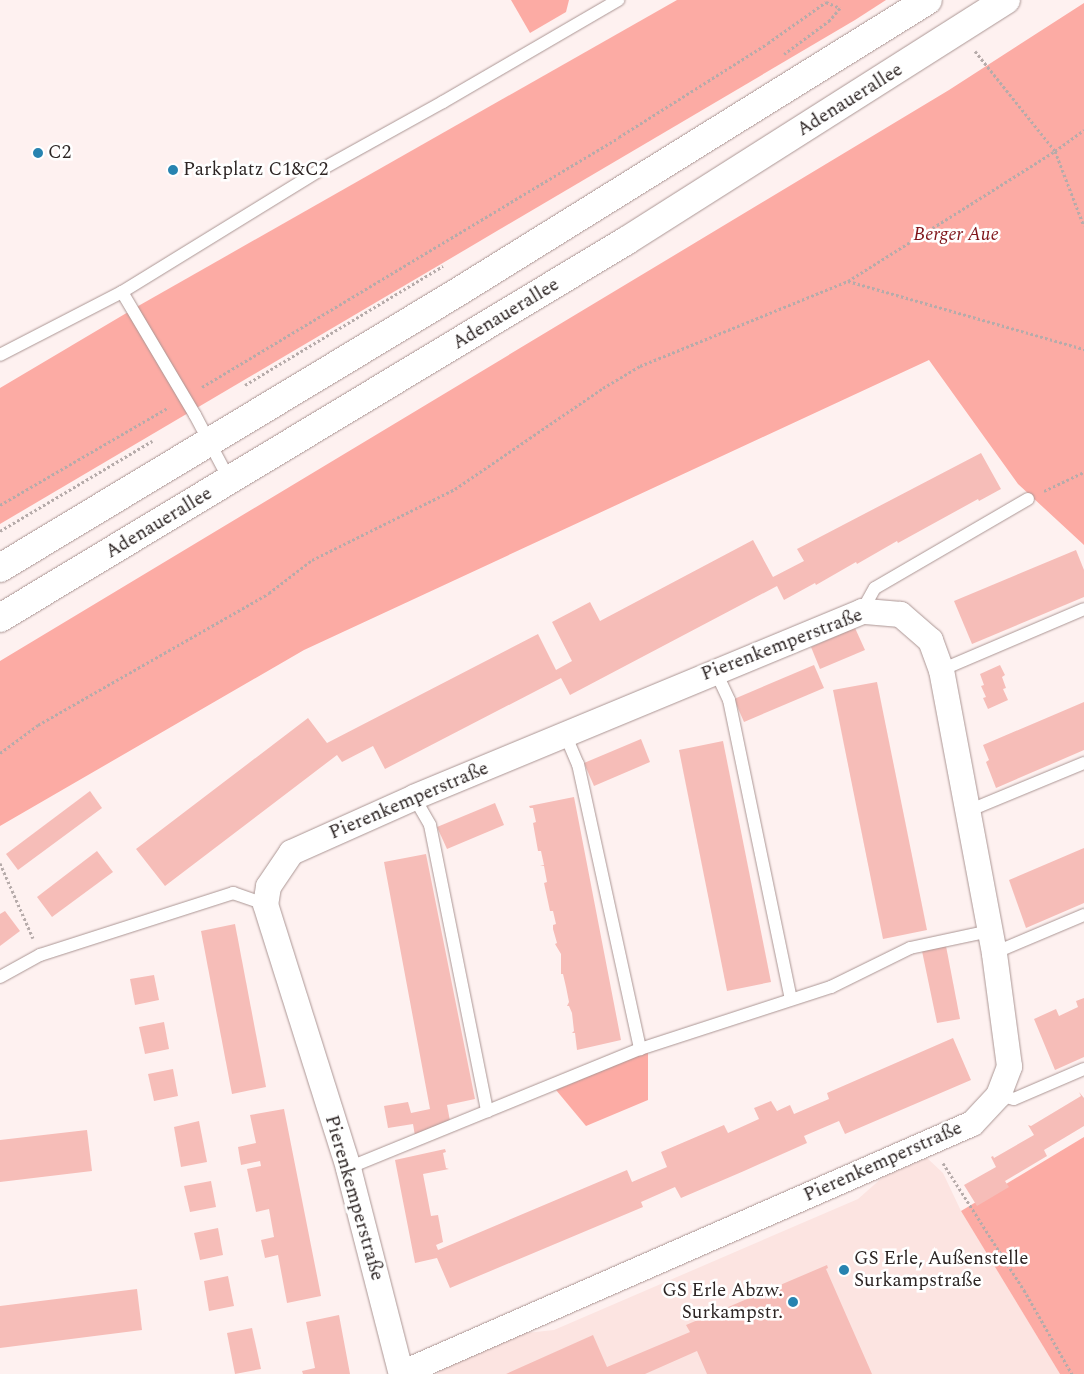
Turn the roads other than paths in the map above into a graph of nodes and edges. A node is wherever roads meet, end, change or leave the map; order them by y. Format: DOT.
graph roads {
  1 [pos="618,0"];
  2 [pos="928,0"];
  3 [pos="1006,0"];
  4 [pos="122,292"];
  5 [pos="0,355"];
  6 [pos="210,443"];
  7 [pos="230,481"];
  8 [pos="1028,499"];
  9 [pos="0,568"];
  10 [pos="1084,609"];
  11 [pos="862,611"];
  12 [pos="0,618"];
  13 [pos="715,670"];
  14 [pos="942,670"];
  15 [pos="565,734"];
  16 [pos="1084,763"];
  17 [pos="414,797"];
  18 [pos="968,811"];
  19 [pos="265,904"];
  20 [pos="1084,915"];
  21 [pos="991,942"];
  22 [pos="0,978"];
  23 [pos="790,999"];
  24 [pos="640,1049"];
  25 [pos="1084,1069"];
  26 [pos="998,1095"];
  27 [pos="487,1111"];
  28 [pos="348,1168"];
  29 [pos="401,1374"];
  1 -- 4 [label="lane"];
  2 -- 6 [label="main road"];
  3 -- 7 [label="main road, Adenauerallee"];
  4 -- 5 [label="lane"];
  4 -- 6 [label="lane"];
  6 -- 7 [label="lane"];
  6 -- 9 [label="main road"];
  7 -- 12 [label="main road, Adenauerallee"];
  8 -- 11 [label="lane"];
  10 -- 14 [label="lane"];
  11 -- 13 [label="street, Pierenkemperstraße"];
  11 -- 14 [label="street, Pierenkemperstraße"];
  13 -- 15 [label="street, Pierenkemperstraße"];
  13 -- 23 [label="lane"];
  14 -- 18 [label="street, Pierenkemperstraße"];
  15 -- 17 [label="street, Pierenkemperstraße"];
  15 -- 24 [label="lane"];
  16 -- 18 [label="lane"];
  17 -- 19 [label="street, Pierenkemperstraße"];
  17 -- 27 [label="lane"];
  18 -- 21 [label="street, Pierenkemperstraße"];
  19 -- 22 [label="lane"];
  19 -- 28 [label="street, Pierenkemperstraße"];
  20 -- 21 [label="lane"];
  21 -- 23 [label="lane"];
  21 -- 26 [label="street, Pierenkemperstraße"];
  23 -- 24 [label="lane"];
  24 -- 27 [label="lane"];
  25 -- 26 [label="lane"];
  26 -- 29 [label="street, Pierenkemperstraße"];
  27 -- 28 [label="lane"];
  28 -- 29 [label="street, Pierenkemperstraße"];
}
